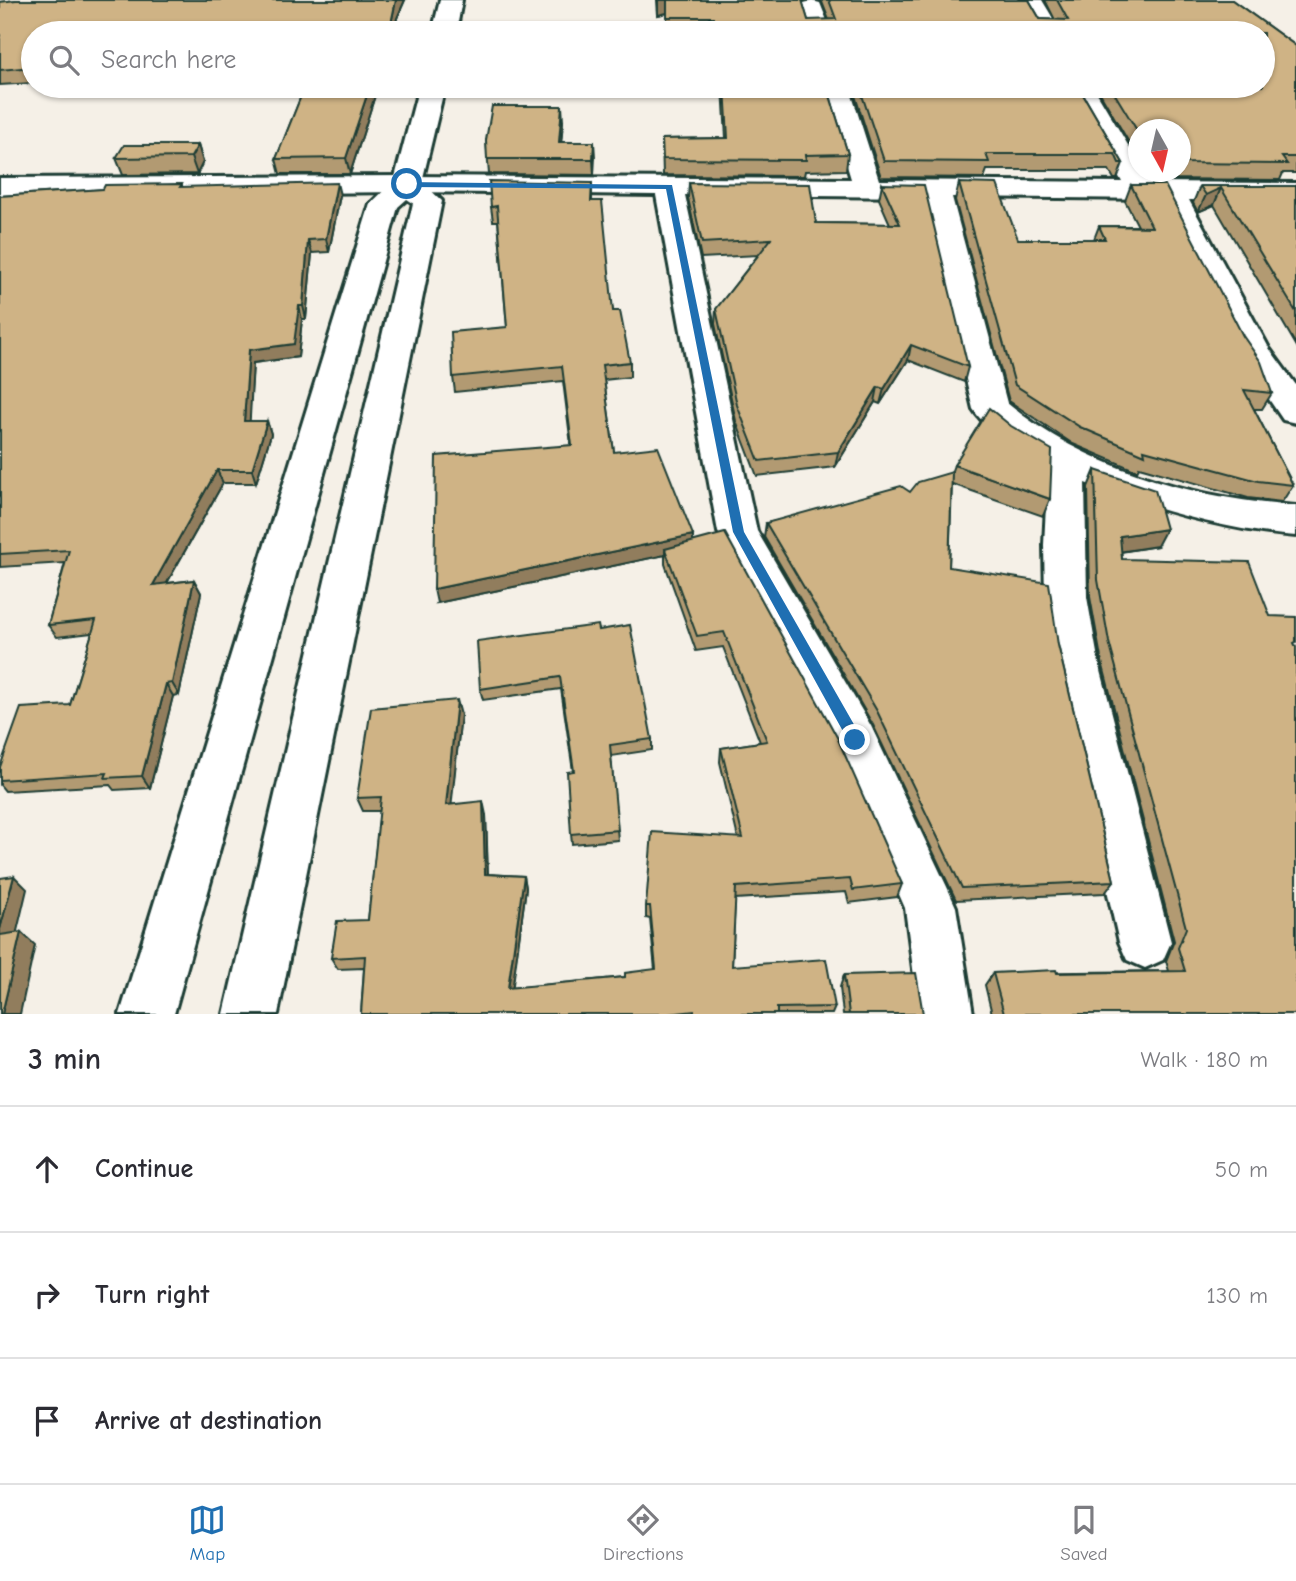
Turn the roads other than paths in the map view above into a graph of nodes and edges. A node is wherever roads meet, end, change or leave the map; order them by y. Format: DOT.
graph roads {
  1 [pos="451,0"];
  2 [pos="1031,0"];
  3 [pos="812,8"];
  4 [pos="447,21"];
  5 [pos="816,21"];
  6 [pos="1043,21"];
  7 [pos="429,98"];
  8 [pos="840,98"];
  9 [pos="1089,98"];
  10 [pos="407,184"];
  11 [pos="0,187"];
  12 [pos="669,187"];
  13 [pos="936,189"];
  14 [pos="868,190"];
  15 [pos="1156,192"];
  16 [pos="1296,192"];
  17 [pos="1296,411"];
  18 [pos="1067,459"];
  19 [pos="1296,521"];
  20 [pos="1145,942"];
  21 [pos="147,1014"];
  22 [pos="251,1014"];
  23 [pos="946,1014"];
  1 -- 4 [label="street"];
  2 -- 6 [label="street"];
  3 -- 5 [label="street"];
  7 -- 10 [label="street"];
  8 -- 14 [label="street"];
  9 -- 15 [label="street"];
  10 -- 11 [label="street"];
  10 -- 12 [label="street"];
  10 -- 21 [label="street"];
  10 -- 22 [label="street"];
  12 -- 14 [label="street"];
  12 -- 23 [label="street"];
  13 -- 14 [label="street"];
  13 -- 15 [label="street"];
  13 -- 18 [label="street"];
  15 -- 16 [label="street"];
  15 -- 17 [label="street"];
  18 -- 19 [label="street"];
  18 -- 20 [label="street"];
}
